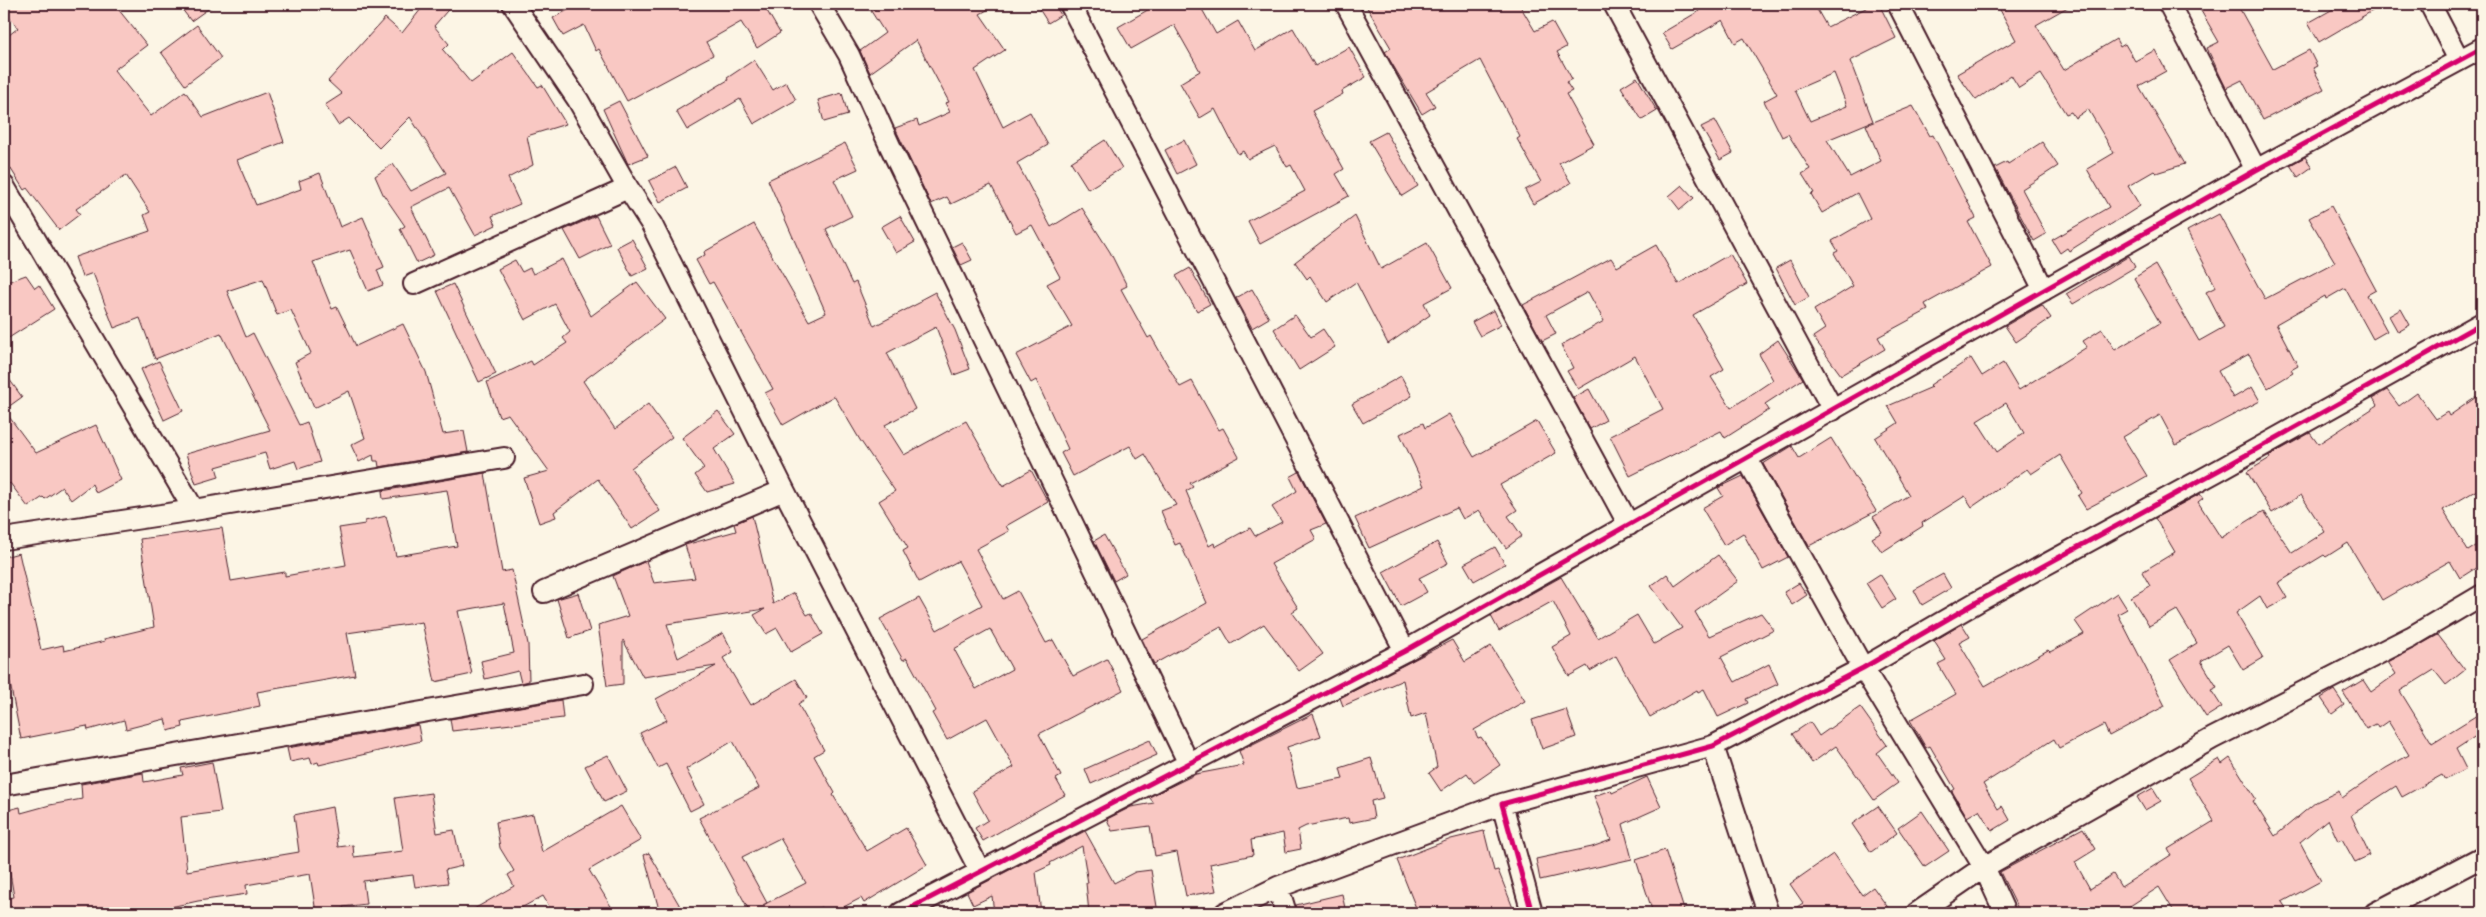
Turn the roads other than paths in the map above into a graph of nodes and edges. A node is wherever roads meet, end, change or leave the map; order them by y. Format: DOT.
graph roads {
  1 [pos="513,4"];
  2 [pos="819,4"];
  3 [pos="1070,4"];
  4 [pos="1346,4"];
  5 [pos="1614,4"];
  6 [pos="1898,4"];
  7 [pos="2169,4"];
  8 [pos="2430,4"];
  9 [pos="2482,48"];
  10 [pos="2460,60"];
  11 [pos="2256,170"];
  12 [pos="4,186"];
  13 [pos="628,188"];
  14 [pos="414,284"];
  15 [pos="2044,290"];
  16 [pos="2482,323"];
  17 [pos="1833,410"];
  18 [pos="504,458"];
  19 [pos="1747,459"];
  20 [pos="784,490"];
  21 [pos="194,510"];
  22 [pos="1629,525"];
  23 [pos="4,538"];
  24 [pos="544,592"];
  25 [pos="2482,595"];
  26 [pos="1405,651"];
  27 [pos="1863,668"];
  28 [pos="583,684"];
  29 [pos="1713,746"];
  30 [pos="1189,764"];
  31 [pos="4,785"];
  32 [pos="1502,804"];
  33 [pos="2482,857"];
  34 [pos="1984,867"];
  35 [pos="980,872"];
  36 [pos="1278,887"];
  37 [pos="900,913"];
  38 [pos="1225,913"];
  39 [pos="1286,913"];
  40 [pos="1532,913"];
  41 [pos="1768,913"];
  42 [pos="1917,913"];
  43 [pos="2005,913"];
  44 [pos="2375,913"];
  1 -- 13 [label="street"];
  2 -- 30 [label="street"];
  3 -- 26 [label="street"];
  4 -- 22 [label="street"];
  5 -- 17 [label="street"];
  6 -- 15 [label="street"];
  7 -- 11 [label="street"];
  8 -- 10 [label="street"];
  9 -- 10 [label="street"];
  10 -- 11 [label="street"];
  11 -- 15 [label="street"];
  12 -- 21 [label="street"];
  13 -- 14 [label="street"];
  13 -- 20 [label="street"];
  15 -- 17 [label="street"];
  16 -- 27 [label="street"];
  17 -- 19 [label="street"];
  18 -- 21 [label="street"];
  19 -- 22 [label="street"];
  19 -- 27 [label="street"];
  20 -- 24 [label="street"];
  20 -- 35 [label="street"];
  21 -- 23 [label="street"];
  22 -- 26 [label="street"];
  25 -- 34 [label="street"];
  26 -- 30 [label="street"];
  27 -- 29 [label="street"];
  27 -- 34 [label="street"];
  28 -- 31 [label="street"];
  29 -- 32 [label="street"];
  29 -- 41 [label="street"];
  30 -- 35 [label="street"];
  32 -- 36 [label="street"];
  32 -- 40 [label="street"];
  33 -- 44 [label="street"];
  34 -- 42 [label="street"];
  34 -- 43 [label="street"];
  35 -- 37 [label="street"];
  36 -- 38 [label="street"];
  36 -- 39 [label="street"];
}
